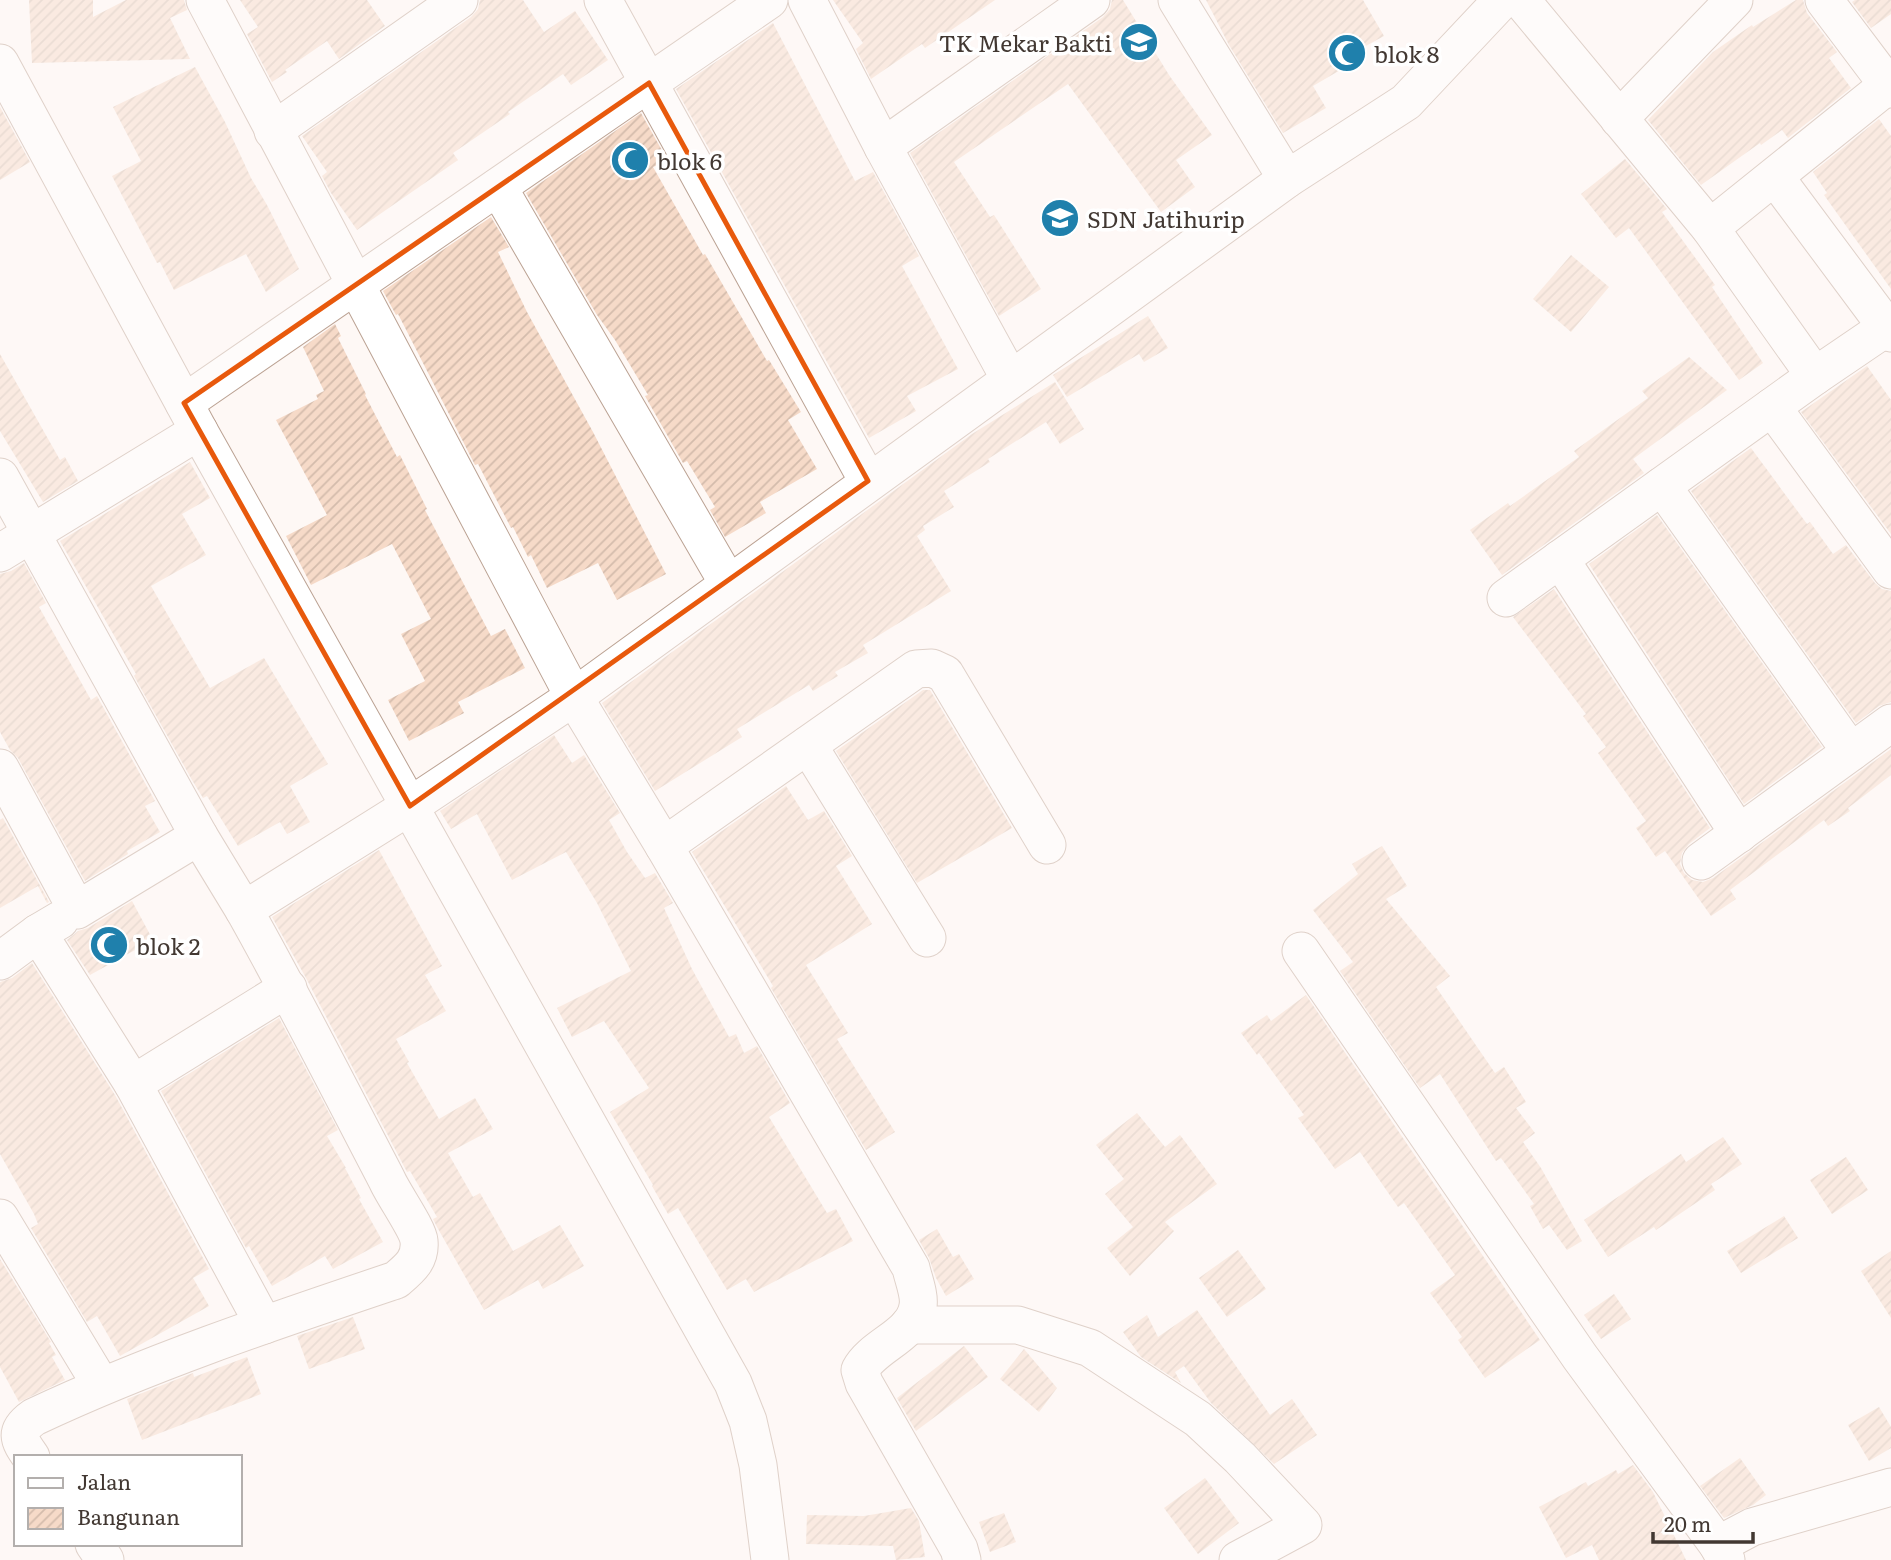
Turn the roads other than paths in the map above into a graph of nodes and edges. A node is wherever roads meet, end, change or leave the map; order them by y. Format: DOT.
graph roads {
  1 [pos="205,0"];
  2 [pos="459,0"];
  3 [pos="603,0"];
  4 [pos="769,0"];
  5 [pos="807,0"];
  6 [pos="1091,0"];
  7 [pos="1177,0"];
  8 [pos="1502,0"];
  9 [pos="1521,0"];
  10 [pos="1734,0"];
  11 [pos="1824,0"];
  12 [pos="0,63"];
  13 [pos="649,83"];
  14 [pos="1890,87"];
  15 [pos="1619,118"];
  16 [pos="273,131"];
  17 [pos="883,147"];
  18 [pos="1775,177"];
  19 [pos="1287,179"];
  20 [pos="498,187"];
  21 [pos="1710,228"];
  22 [pos="355,285"];
  23 [pos="1889,330"];
  24 [pos="1815,376"];
  25 [pos="1010,379"];
  26 [pos="1772,407"];
  27 [pos="192,417"];
  28 [pos="0,477"];
  29 [pos="868,481"];
  30 [pos="1662,486"];
  31 [pos="15,544"];
  32 [pos="1560,559"];
  33 [pos="1891,570"];
  34 [pos="728,583"];
  35 [pos="1506,598"];
  36 [pos="574,696"];
  37 [pos="1891,723"];
  38 [pos="808,745"];
  39 [pos="1851,752"];
  40 [pos="0,768"];
  41 [pos="410,806"];
  42 [pos="1739,834"];
  43 [pos="199,836"];
  44 [pos="1048,845"];
  45 [pos="664,846"];
  46 [pos="1701,861"];
  47 [pos="77,910"];
  48 [pos="244,910"];
  49 [pos="38,933"];
  50 [pos="927,938"];
  51 [pos="1301,951"];
  52 [pos="0,961"];
  53 [pos="288,988"];
  54 [pos="133,1084"];
  55 [pos="0,1218"];
  56 [pos="264,1325"];
  57 [pos="909,1325"];
  58 [pos="101,1385"];
  59 [pos="30,1455"];
  60 [pos="1891,1486"];
  61 [pos="1722,1552"];
  62 [pos="770,1560"];
  63 [pos="962,1560"];
  64 [pos="1238,1560"];
  1 -- 16 [label="street"];
  2 -- 16 [label="street"];
  3 -- 13 [label="street"];
  4 -- 13 [label="street"];
  5 -- 17 [label="street"];
  6 -- 17 [label="street"];
  7 -- 19 [label="street"];
  8 -- 19 [label="street"];
  9 -- 15 [label="street"];
  10 -- 15 [label="street"];
  11 -- 14 [label="street"];
  12 -- 27 [label="street"];
  13 -- 20 [label="street"];
  13 -- 29 [label="street"];
  14 -- 18 [label="street"];
  15 -- 21 [label="street"];
  16 -- 22 [label="street"];
  17 -- 25 [label="street"];
  18 -- 21 [label="street"];
  18 -- 23 [label="street"];
  19 -- 25 [label="street"];
  20 -- 22 [label="street"];
  20 -- 34 [label="street"];
  21 -- 24 [label="street"];
  22 -- 27 [label="street"];
  22 -- 36 [label="street"];
  23 -- 24 [label="street"];
  24 -- 26 [label="street"];
  25 -- 29 [label="street"];
  26 -- 30 [label="street"];
  26 -- 33 [label="street"];
  27 -- 31 [label="street"];
  27 -- 41 [label="street"];
  28 -- 31 [label="street"];
  29 -- 34 [label="street"];
  30 -- 32 [label="street"];
  30 -- 39 [label="street"];
  31 -- 43 [label="street"];
  32 -- 35 [label="street"];
  32 -- 42 [label="street"];
  34 -- 36 [label="street"];
  36 -- 41 [label="street"];
  36 -- 45 [label="street"];
  37 -- 39 [label="street"];
  38 -- 44 [label="street"];
  38 -- 45 [label="street"];
  38 -- 50 [label="street"];
  39 -- 42 [label="street"];
  40 -- 47 [label="street"];
  41 -- 48 [label="street"];
  41 -- 62 [label="street"];
  42 -- 46 [label="street"];
  43 -- 47 [label="street"];
  43 -- 48 [label="street"];
  45 -- 57 [label="street"];
  47 -- 49 [label="street"];
  48 -- 53 [label="street"];
  49 -- 52 [label="street"];
  49 -- 54 [label="street"];
  51 -- 61 [label="street"];
  53 -- 54 [label="street"];
  53 -- 56 [label="street"];
  54 -- 56 [label="street"];
  55 -- 58 [label="street"];
  56 -- 58 [label="street"];
  57 -- 63 [label="street"];
  57 -- 64 [label="street"];
  58 -- 59 [label="street"];
  60 -- 61 [label="street"];
}
